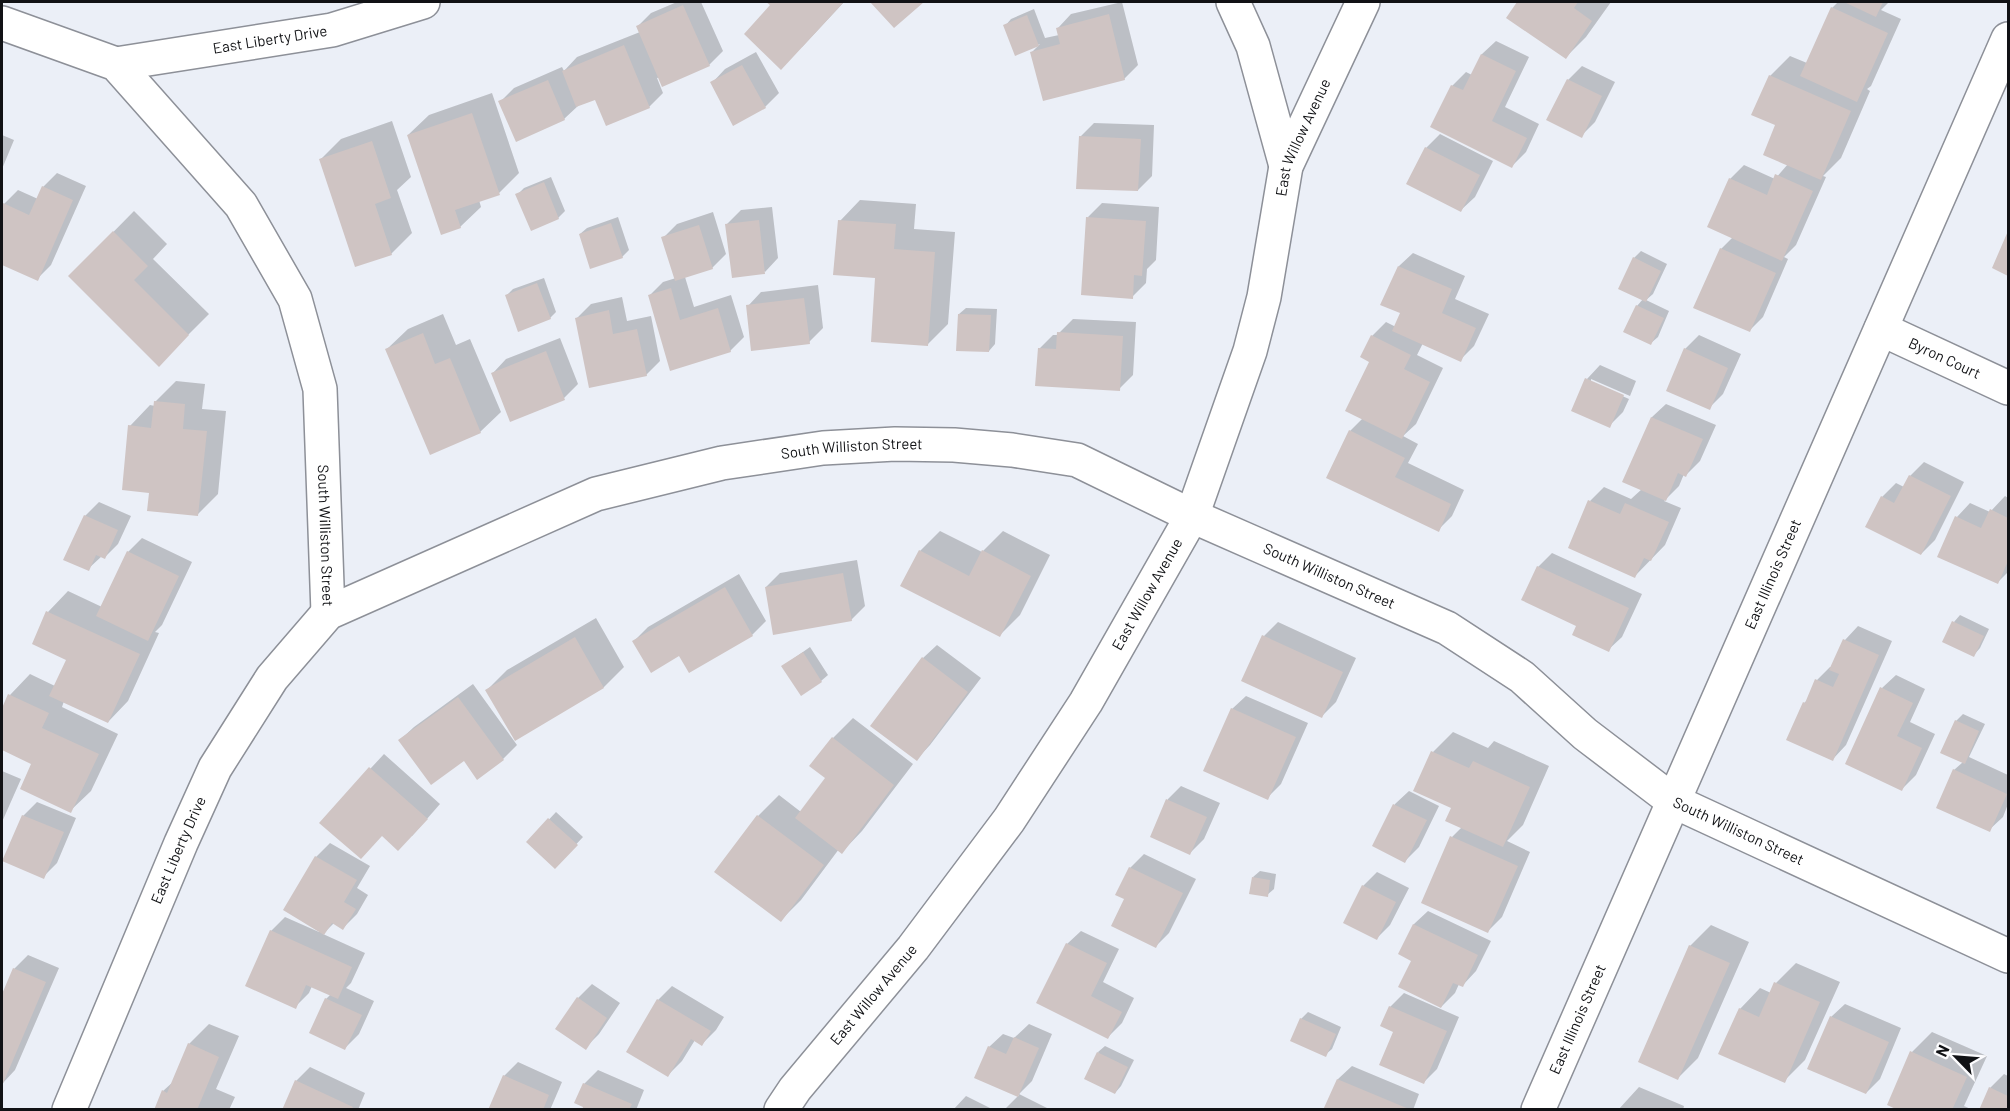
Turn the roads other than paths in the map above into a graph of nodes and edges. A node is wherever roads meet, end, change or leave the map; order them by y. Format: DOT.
graph roads {
  1 [pos="423,2"];
  2 [pos="1233,2"];
  3 [pos="1363,2"];
  4 [pos="2,23"];
  5 [pos="2008,39"];
  6 [pos="116,64"];
  7 [pos="1286,166"];
  8 [pos="1881,329"];
  9 [pos="2008,388"];
  10 [pos="1192,516"];
  11 [pos="328,613"];
  12 [pos="1673,801"];
  13 [pos="2008,957"];
  14 [pos="69,1110"];
  15 [pos="781,1110"];
  16 [pos="1538,1110"];
  1 -- 6 [label="street, East Liberty Drive"];
  2 -- 7 [label="street"];
  3 -- 7 [label="street, East Willow Avenue"];
  4 -- 6 [label="street, South Williston Street"];
  5 -- 8 [label="street, East Illinois Street"];
  6 -- 11 [label="street, South Williston Street"];
  7 -- 10 [label="street, East Willow Avenue"];
  8 -- 9 [label="street, Byron Court"];
  8 -- 12 [label="street, East Illinois Street"];
  10 -- 11 [label="street, South Williston Street"];
  10 -- 12 [label="street, South Williston Street"];
  10 -- 15 [label="street, East Willow Avenue"];
  11 -- 14 [label="street, East Liberty Drive"];
  12 -- 13 [label="street, South Williston Street"];
  12 -- 16 [label="street, East Illinois Street"];
}
